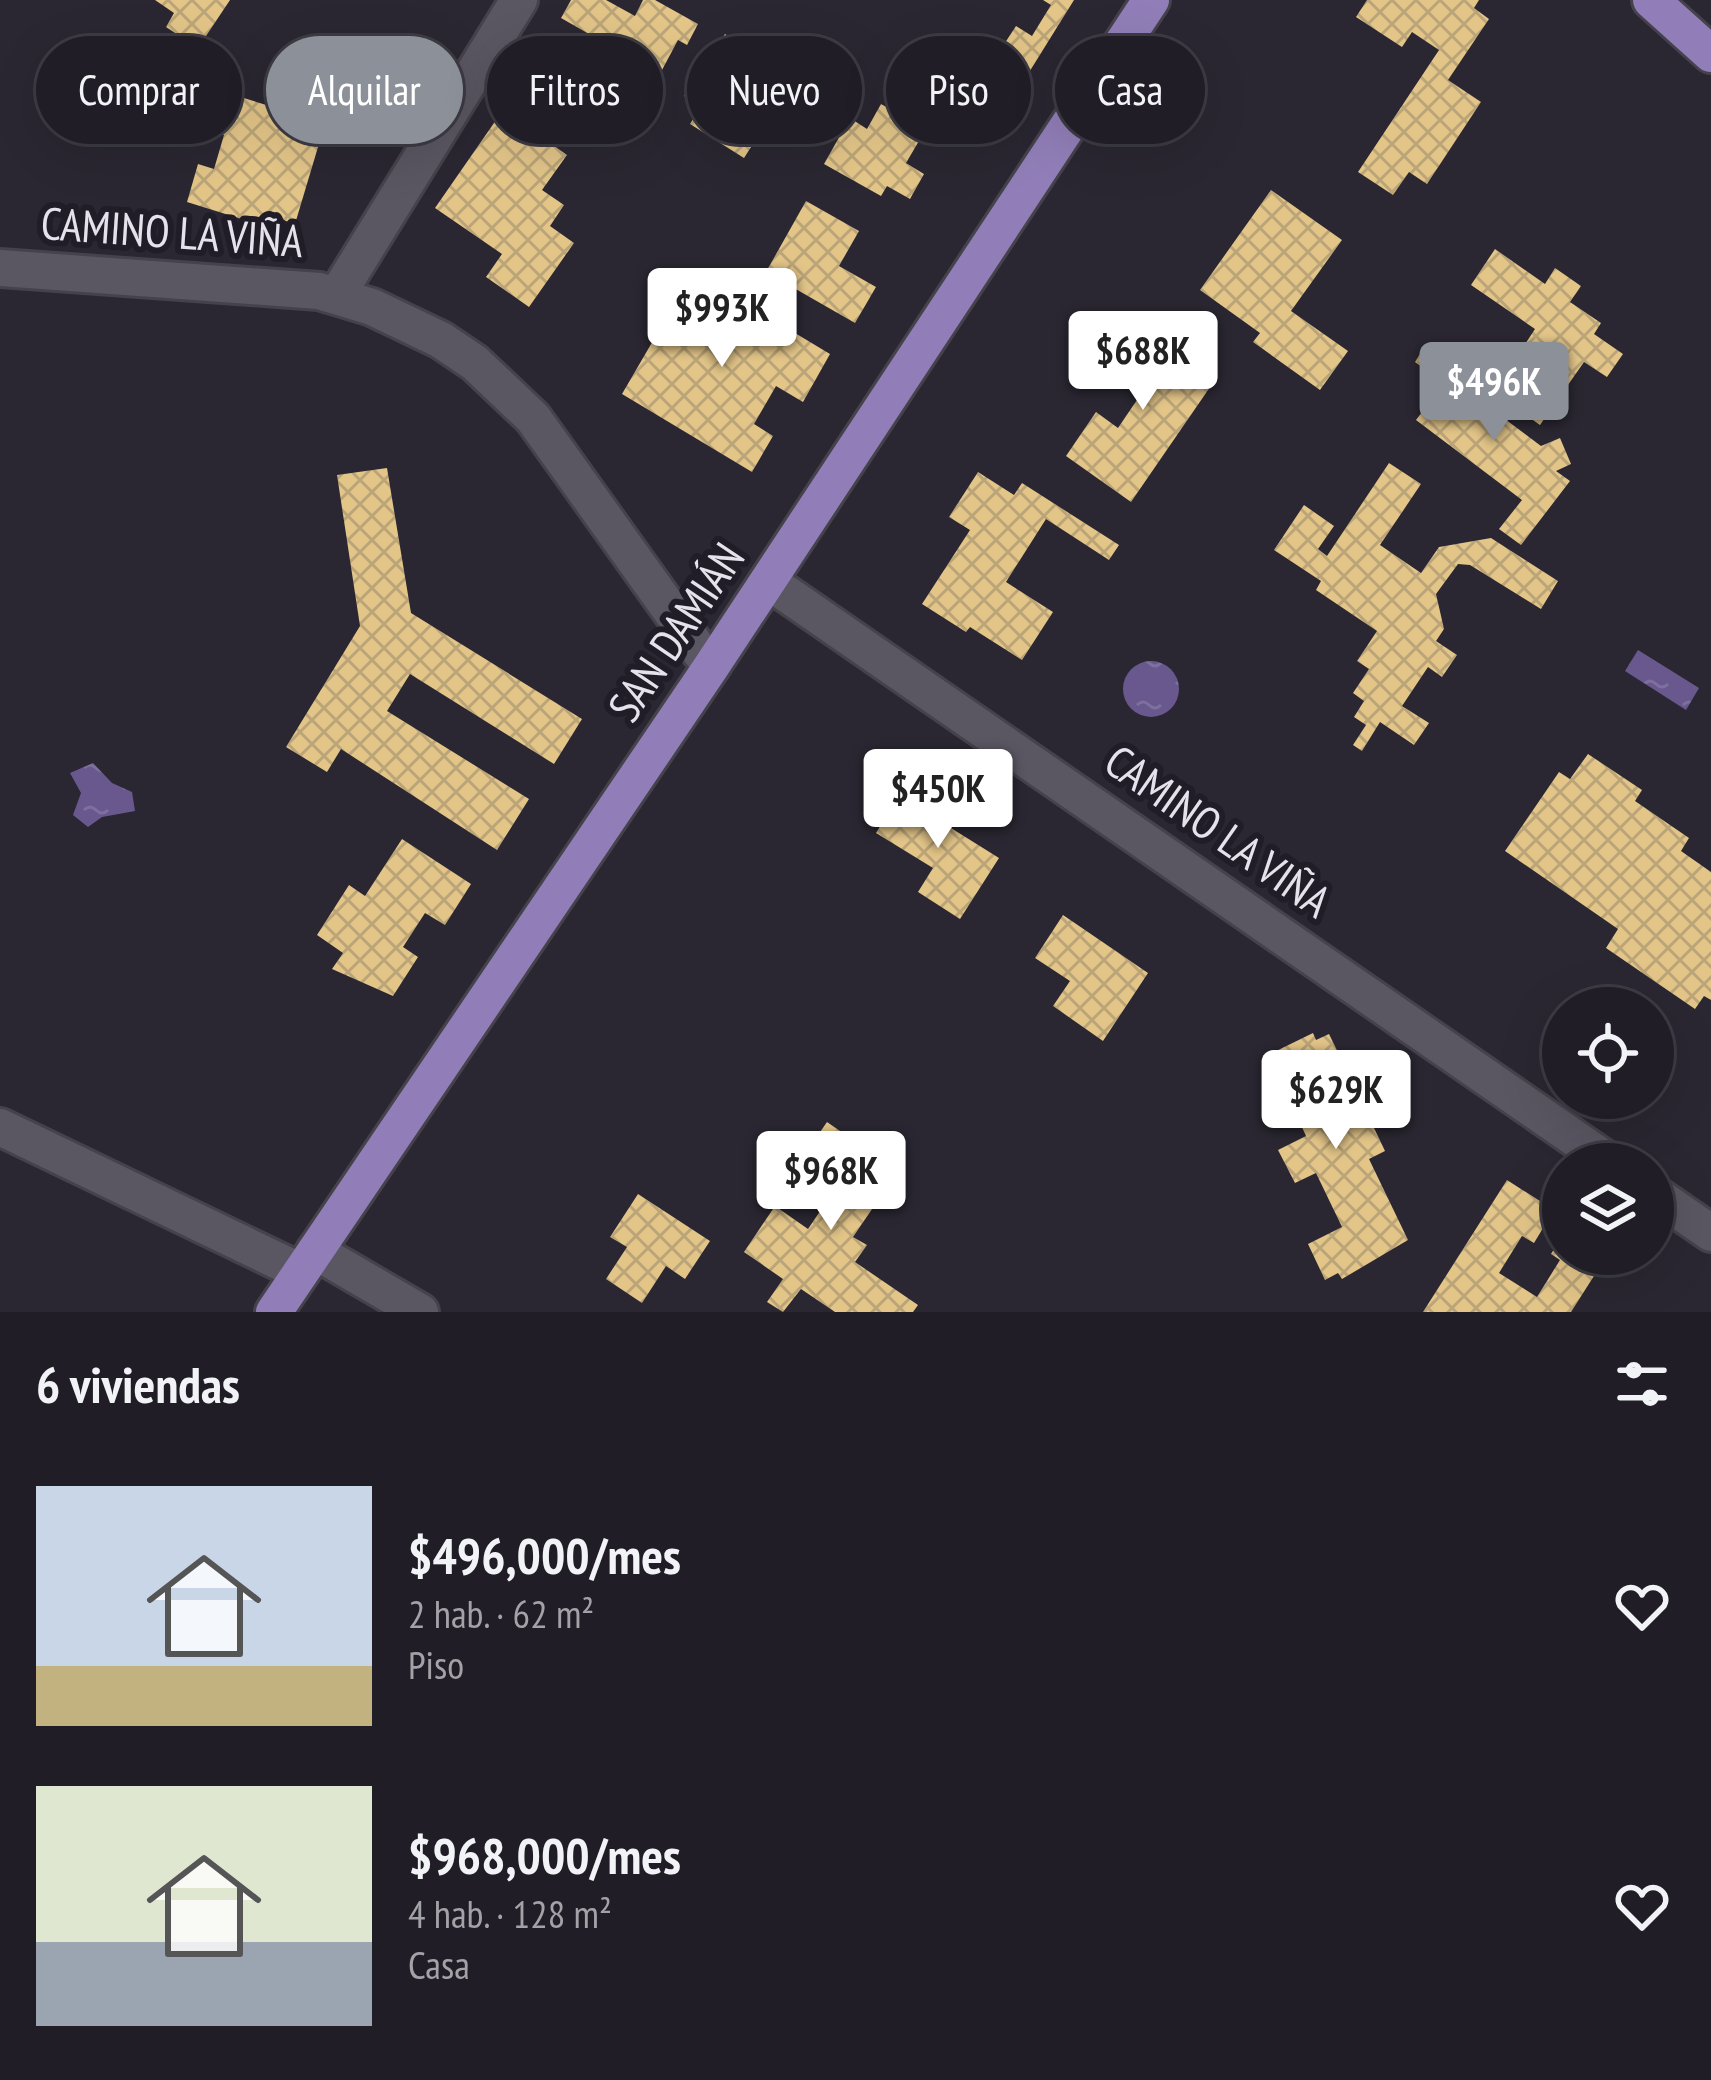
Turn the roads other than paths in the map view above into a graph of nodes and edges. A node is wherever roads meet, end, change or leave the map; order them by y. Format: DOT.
graph roads {
  1 [pos="519,0"];
  2 [pos="1151,0"];
  3 [pos="1651,0"];
  4 [pos="1711,53"];
  5 [pos="0,268"];
  6 [pos="337,296"];
  7 [pos="768,581"];
  8 [pos="711,668"];
  9 [pos="0,1127"];
  10 [pos="1582,1143"];
  11 [pos="1674,1207"];
  12 [pos="1711,1233"];
  13 [pos="308,1261"];
  14 [pos="274,1312"];
  15 [pos="421,1312"];
  1 -- 6 [label="street, CAMINO LA VIÑA"];
  2 -- 7 [label="main road, SAN DAMIÁN"];
  3 -- 4 [label="main road"];
  5 -- 6 [label="street, CAMINO LA VIÑA"];
  6 -- 8 [label="street, CAMINO LA VIÑA"];
  7 -- 8 [label="main road, SAN DAMIÁN"];
  7 -- 10 [label="street, CAMINO LA VIÑA"];
  8 -- 13 [label="main road, SAN DAMIÁN"];
  9 -- 13 [label="street"];
  11 -- 12 [label="street"];
  13 -- 14 [label="main road, SAN DAMIÁN"];
  13 -- 15 [label="street"];
}
